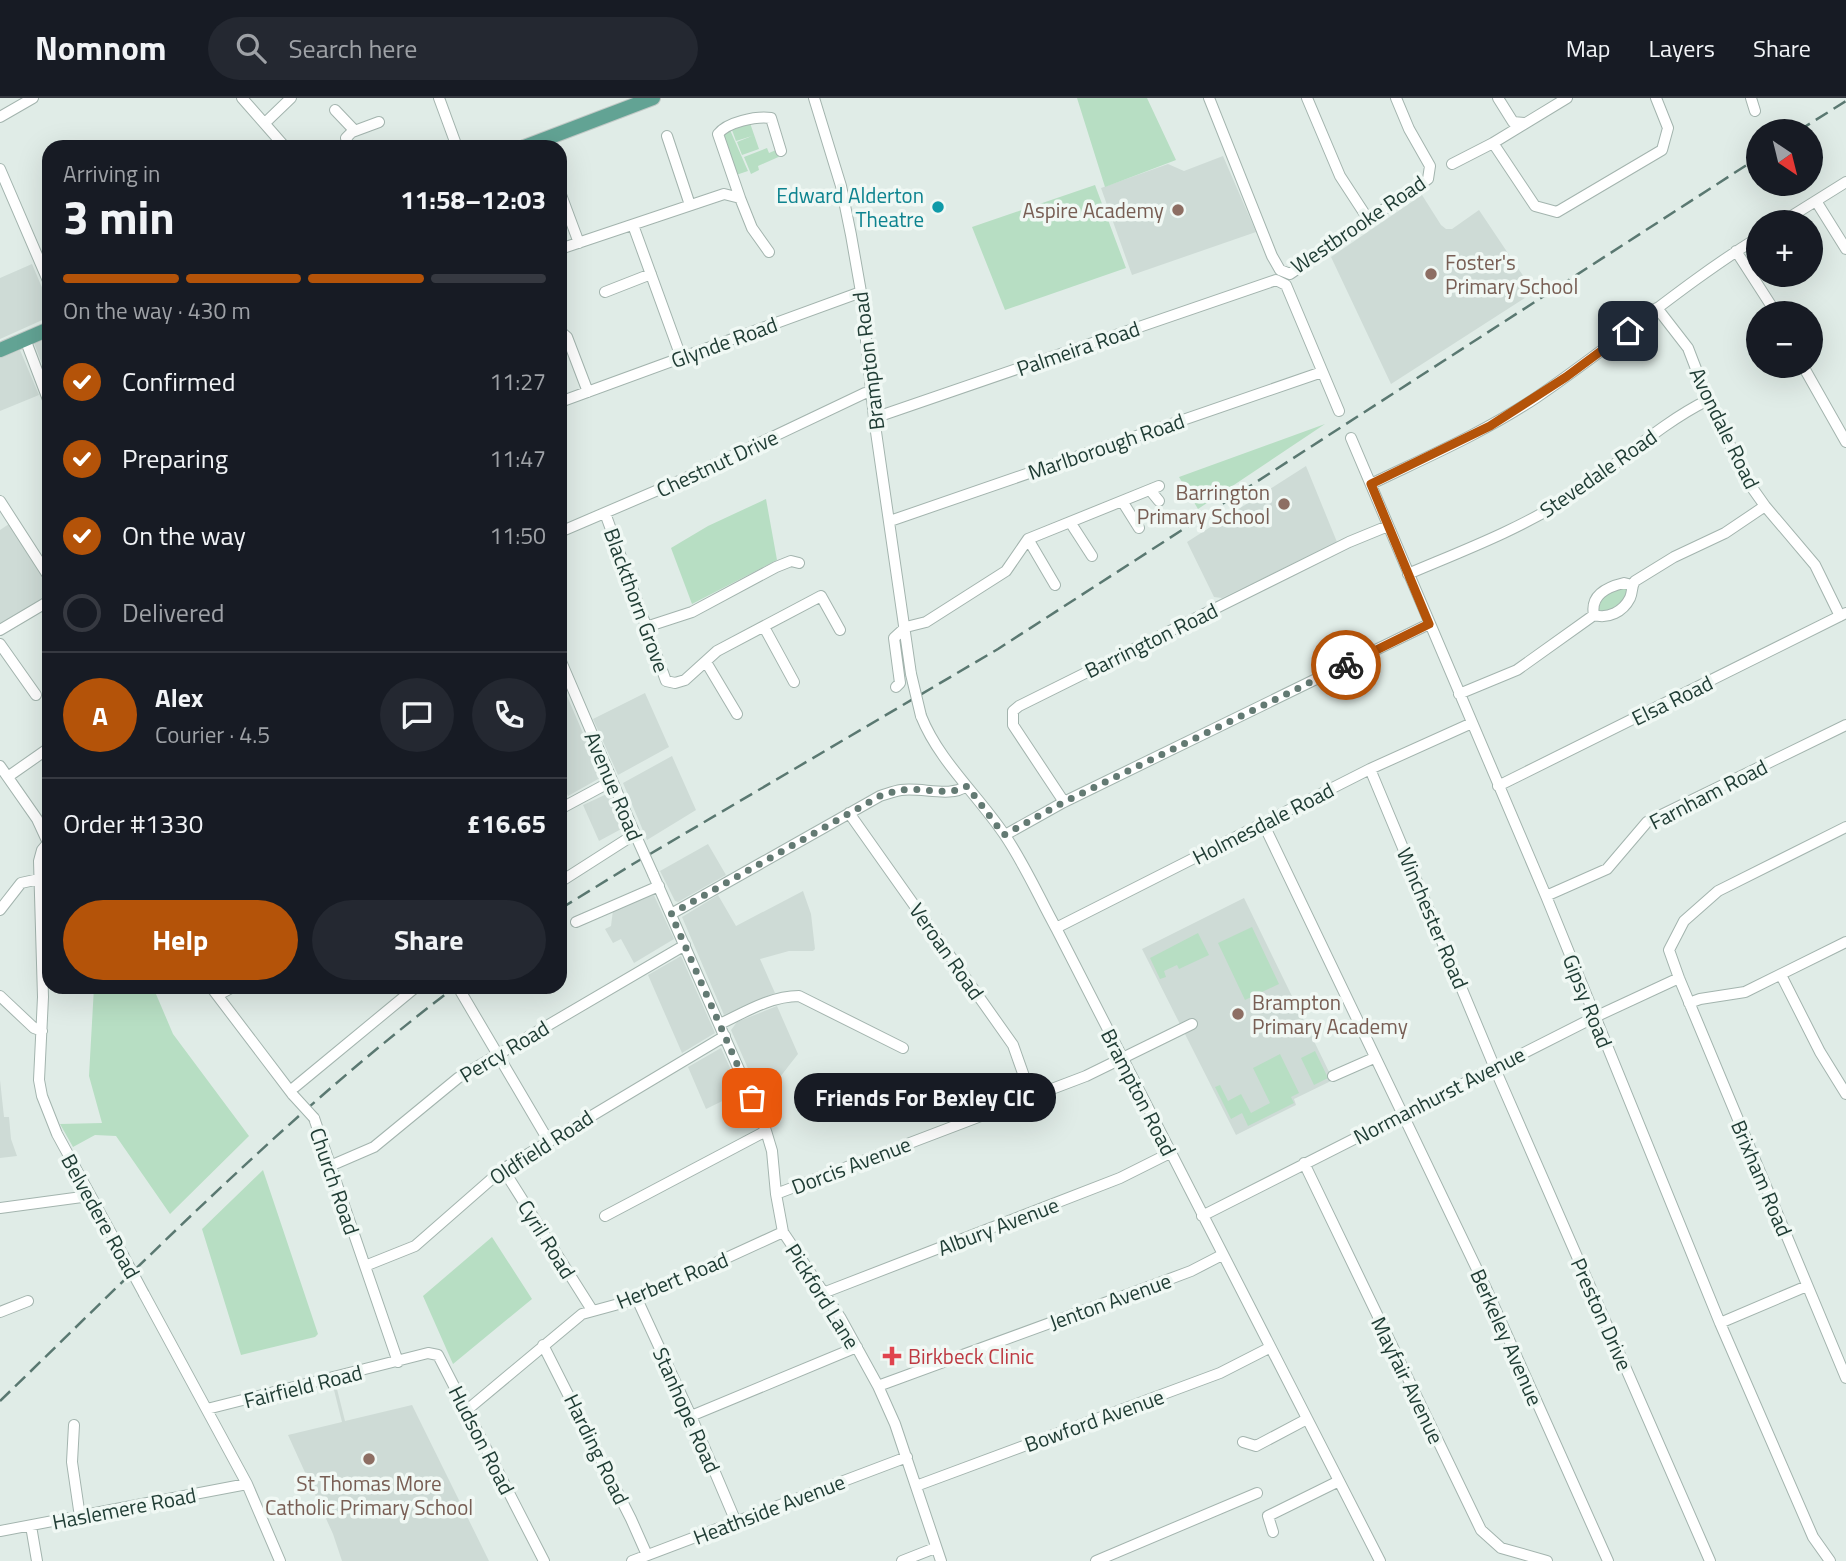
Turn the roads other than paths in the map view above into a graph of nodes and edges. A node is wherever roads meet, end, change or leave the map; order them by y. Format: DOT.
graph roads {
  1 [pos="33,98"];
  2 [pos="242,98"];
  3 [pos="291,98"];
  4 [pos="439,98"];
  5 [pos="653,98"];
  6 [pos="814,98"];
  7 [pos="1209,98"];
  8 [pos="1307,98"];
  9 [pos="1396,98"];
  10 [pos="1497,98"];
  11 [pos="1567,98"];
  12 [pos="1656,98"];
  13 [pos="1751,98"];
  14 [pos="636,101"];
  15 [pos="335,110"];
  16 [pos="1755,111"];
  17 [pos="0,117"];
  18 [pos="266,122"];
  19 [pos="379,122"];
  20 [pos="1524,123"];
  21 [pos="355,131"];
  22 [pos="667,136"];
  23 [pos="280,140"];
  24 [pos="347,140"];
  25 [pos="454,140"];
  26 [pos="541,140"];
  27 [pos="1493,143"];
  28 [pos="781,151"];
  29 [pos="1452,164"];
  30 [pos="0,169"];
  31 [pos="1846,182"];
  32 [pos="740,198"];
  33 [pos="1816,201"];
  34 [pos="690,205"];
  35 [pos="1801,210"];
  36 [pos="567,211"];
  37 [pos="1368,219"];
  38 [pos="632,225"];
  39 [pos="579,243"];
  40 [pos="1746,245"];
  41 [pos="567,246"];
  42 [pos="1846,249"];
  43 [pos="1736,251"];
  44 [pos="769,252"];
  45 [pos="42,267"];
  46 [pos="651,274"];
  47 [pos="1283,277"];
  48 [pos="605,292"];
  49 [pos="861,292"];
  50 [pos="1768,301"];
  51 [pos="1657,309"];
  52 [pos="42,332"];
  53 [pos="567,337"];
  54 [pos="25,339"];
  55 [pos="0,350"];
  56 [pos="681,357"];
  57 [pos="1322,372"];
  58 [pos="1810,378"];
  59 [pos="42,384"];
  60 [pos="588,392"];
  61 [pos="872,393"];
  62 [pos="567,400"];
  63 [pos="1708,400"];
  64 [pos="1339,411"];
  65 [pos="874,418"];
  66 [pos="1352,439"];
  67 [pos="1846,442"];
  68 [pos="1371,484"];
  69 [pos="0,501"];
  70 [pos="1122,501"];
  71 [pos="1159,501"];
  72 [pos="1765,506"];
  73 [pos="605,513"];
  74 [pos="890,521"];
  75 [pos="1070,522"];
  76 [pos="1388,526"];
  77 [pos="567,528"];
  78 [pos="1139,528"];
  79 [pos="1028,539"];
  80 [pos="1092,556"];
  81 [pos="799,563"];
  82 [pos="42,566"];
  83 [pos="1408,574"];
  84 [pos="1055,585"];
  85 [pos="1632,585"];
  86 [pos="42,605"];
  87 [pos="1594,615"];
  88 [pos="1843,615"];
  89 [pos="1429,624"];
  90 [pos="646,627"];
  91 [pos="764,627"];
  92 [pos="906,627"];
  93 [pos="0,630"];
  94 [pos="840,630"];
  95 [pos="0,644"];
  96 [pos="706,662"];
  97 [pos="794,682"];
  98 [pos="567,683"];
  99 [pos="897,687"];
  100 [pos="1460,694"];
  101 [pos="36,695"];
  102 [pos="737,714"];
  103 [pos="1472,723"];
  104 [pos="1846,725"];
  105 [pos="42,753"];
  106 [pos="0,766"];
  107 [pos="1370,769"];
  108 [pos="9,776"];
  109 [pos="611,781"];
  110 [pos="967,786"];
  111 [pos="1498,786"];
  112 [pos="1064,802"];
  113 [pos="567,805"];
  114 [pos="849,813"];
  115 [pos="1263,823"];
  116 [pos="1846,827"];
  117 [pos="42,830"];
  118 [pos="635,834"];
  119 [pos="1004,835"];
  120 [pos="42,850"];
  121 [pos="653,874"];
  122 [pos="567,878"];
  123 [pos="39,879"];
  124 [pos="659,886"];
  125 [pos="1546,896"];
  126 [pos="0,911"];
  127 [pos="671,914"];
  128 [pos="576,922"];
  129 [pos="1056,928"];
  130 [pos="1846,943"];
  131 [pos="685,945"];
  132 [pos="1781,975"];
  133 [pos="1679,978"];
  134 [pos="216,994"];
  135 [pos="408,994"];
  136 [pos="463,994"];
  137 [pos="0,996"];
  138 [pos="1689,1003"];
  139 [pos="1595,1017"];
  140 [pos="720,1024"];
  141 [pos="1192,1024"];
  142 [pos="42,1031"];
  143 [pos="725,1036"];
  144 [pos="903,1048"];
  145 [pos="498,1055"];
  146 [pos="1122,1058"];
  147 [pos="1374,1058"];
  148 [pos="1496,1067"];
  149 [pos="1333,1076"];
  150 [pos="292,1093"];
  151 [pos="1846,1094"];
  152 [pos="1031,1096"];
  153 [pos="1402,1114"];
  154 [pos="766,1131"];
  155 [pos="548,1140"];
  156 [pos="1170,1153"];
  157 [pos="1304,1163"];
  158 [pos="330,1166"];
  159 [pos="503,1168"];
  160 [pos="89,1193"];
  161 [pos="776,1194"];
  162 [pos="0,1208"];
  163 [pos="605,1216"];
  164 [pos="1202,1216"];
  165 [pos="783,1232"];
  166 [pos="1222,1255"];
  167 [pos="365,1266"];
  168 [pos="1807,1286"];
  169 [pos="823,1293"];
  170 [pos="637,1299"];
  171 [pos="28,1301"];
  172 [pos="592,1310"];
  173 [pos="0,1312"];
  174 [pos="1720,1323"];
  175 [pos="544,1345"];
  176 [pos="857,1348"];
  177 [pos="1269,1348"];
  178 [pos="1841,1356"];
  179 [pos="398,1362"];
  180 [pos="1846,1378"];
  181 [pos="878,1386"];
  182 [pos="208,1409"];
  183 [pos="467,1410"];
  184 [pos="691,1416"];
  185 [pos="1307,1419"];
  186 [pos="74,1425"];
  187 [pos="1243,1442"];
  188 [pos="907,1457"];
  189 [pos="1339,1481"];
  190 [pos="247,1484"];
  191 [pos="916,1486"];
  192 [pos="1257,1493"];
  193 [pos="80,1517"];
  194 [pos="736,1522"];
  195 [pos="31,1526"];
  196 [pos="0,1531"];
  197 [pos="1273,1532"];
  198 [pos="935,1548"];
  199 [pos="647,1555"];
  200 [pos="1379,1560"];
  201 [pos="37,1561"];
  202 [pos="280,1561"];
  203 [pos="544,1561"];
  204 [pos="632,1561"];
  205 [pos="902,1561"];
  206 [pos="941,1561"];
  207 [pos="1096,1561"];
  208 [pos="1547,1561"];
  209 [pos="1608,1561"];
  210 [pos="1710,1561"];
  211 [pos="1830,1561"];
  1 -- 17 [label="street"];
  2 -- 18 [label="street"];
  3 -- 18 [label="street"];
  4 -- 25 [label="street"];
  5 -- 14 [label="main road"];
  6 -- 49 [label="street, Brampton Road"];
  7 -- 47 [label="street"];
  8 -- 37 [label="street"];
  9 -- 37 [label="street, Westbrooke Road"];
  10 -- 20 [label="street"];
  11 -- 20 [label="street"];
  12 -- 27 [label="street"];
  13 -- 16 [label="street"];
  14 -- 26 [label="main road"];
  15 -- 21 [label="street"];
  18 -- 23 [label="street"];
  19 -- 21 [label="street"];
  20 -- 27 [label="street"];
  21 -- 24 [label="street"];
  22 -- 34 [label="street"];
  27 -- 29 [label="street"];
  28 -- 32 [label="street"];
  30 -- 45 [label="street"];
  31 -- 33 [label="street"];
  32 -- 34 [label="street"];
  32 -- 44 [label="street"];
  33 -- 35 [label="street"];
  33 -- 42 [label="street"];
  34 -- 38 [label="street"];
  36 -- 39 [label="street"];
  37 -- 47 [label="street, Westbrooke Road"];
  38 -- 39 [label="street"];
  38 -- 46 [label="street"];
  39 -- 41 [label="street"];
  40 -- 43 [label="street"];
  43 -- 50 [label="street"];
  43 -- 51 [label="street"];
  46 -- 48 [label="street"];
  46 -- 56 [label="street"];
  47 -- 57 [label="street"];
  47 -- 65 [label="street, Palmeira Road"];
  49 -- 56 [label="street, Glynde Road"];
  49 -- 61 [label="street, Brampton Road"];
  51 -- 63 [label="street, Avondale Road"];
  51 -- 68 [label="street"];
  52 -- 54 [label="main road"];
  53 -- 60 [label="street"];
  54 -- 55 [label="main road"];
  54 -- 59 [label="street"];
  56 -- 60 [label="street, Glynde Road"];
  57 -- 64 [label="street"];
  57 -- 74 [label="street, Marlborough Road"];
  58 -- 67 [label="street"];
  60 -- 62 [label="street, Glynde Road"];
  61 -- 65 [label="street, Brampton Road"];
  61 -- 73 [label="street, Chestnut Drive"];
  63 -- 72 [label="street, Avondale Road"];
  63 -- 83 [label="street, Stevedale Road"];
  65 -- 74 [label="street, Brampton Road"];
  66 -- 68 [label="street, Gipsy Road"];
  68 -- 76 [label="street, Gipsy Road"];
  69 -- 82 [label="street"];
  70 -- 71 [label="street"];
  70 -- 75 [label="street"];
  70 -- 78 [label="street"];
  72 -- 85 [label="street"];
  72 -- 88 [label="street, Avondale Road"];
  73 -- 77 [label="street, Chestnut Drive"];
  73 -- 90 [label="street, Blackthorn Grove"];
  74 -- 92 [label="street, Brampton Road"];
  75 -- 79 [label="street"];
  75 -- 80 [label="street"];
  76 -- 83 [label="street, Gipsy Road"];
  76 -- 112 [label="street, Barrington Road"];
  79 -- 84 [label="street"];
  79 -- 92 [label="street"];
  81 -- 90 [label="street"];
  83 -- 89 [label="street, Gipsy Road"];
  85 -- 87 [label="street"];
  85 -- 87 [label="street"];
  86 -- 93 [label="street"];
  87 -- 100 [label="street"];
  88 -- 111 [label="street, Elsa Road"];
  89 -- 100 [label="street, Gipsy Road"];
  89 -- 112 [label="street"];
  90 -- 96 [label="street, Blackthorn Grove"];
  91 -- 94 [label="street, Blackthorn Grove"];
  91 -- 96 [label="street, Blackthorn Grove"];
  91 -- 97 [label="street"];
  92 -- 99 [label="street, Brampton Road"];
  92 -- 110 [label="street, Brampton Road, bridge"];
  95 -- 101 [label="street"];
  96 -- 102 [label="street"];
  98 -- 109 [label="street, Avenue Road"];
  100 -- 103 [label="street, Gipsy Road"];
  103 -- 107 [label="street, Holmesdale Road"];
  103 -- 111 [label="street, Gipsy Road"];
  104 -- 125 [label="street, Farnham Road"];
  105 -- 108 [label="street"];
  106 -- 108 [label="street"];
  107 -- 115 [label="street, Holmesdale Road"];
  107 -- 148 [label="street, Winchester Road"];
  108 -- 117 [label="street"];
  109 -- 113 [label="street"];
  109 -- 118 [label="street, Avenue Road"];
  110 -- 114 [label="street"];
  110 -- 119 [label="street, Brampton Road"];
  111 -- 125 [label="street, Gipsy Road"];
  112 -- 119 [label="street"];
  114 -- 127 [label="street"];
  114 -- 152 [label="street, Veroan Road"];
  115 -- 129 [label="street, Holmesdale Road"];
  115 -- 147 [label="street, Berkeley Avenue"];
  116 -- 133 [label="street, Brixham Road"];
  118 -- 121 [label="street, Avenue Road, bridge"];
  118 -- 122 [label="street"];
  119 -- 129 [label="street, Brampton Road"];
  120 -- 123 [label="street, Belvedere Road"];
  121 -- 124 [label="street, Pickford Lane"];
  123 -- 126 [label="street"];
  123 -- 142 [label="street, Belvedere Road"];
  124 -- 127 [label="street, Pickford Lane"];
  124 -- 128 [label="street"];
  125 -- 139 [label="street, Gipsy Road"];
  127 -- 131 [label="street, Pickford Lane"];
  129 -- 146 [label="street, Brampton Road"];
  130 -- 132 [label="street"];
  131 -- 140 [label="street, Pickford Lane"];
  131 -- 145 [label="street, Percy Road"];
  132 -- 138 [label="street"];
  132 -- 151 [label="street"];
  133 -- 138 [label="street, Brixham Road"];
  133 -- 139 [label="street, Normanhurst Avenue"];
  134 -- 150 [label="street, Church Road"];
  135 -- 150 [label="street"];
  136 -- 145 [label="street"];
  137 -- 142 [label="street"];
  138 -- 168 [label="street, Brixham Road"];
  139 -- 148 [label="street, Normanhurst Avenue"];
  139 -- 174 [label="street, Gipsy Road"];
  140 -- 143 [label="street, Pickford Lane"];
  140 -- 144 [label="street"];
  141 -- 146 [label="street, Dorcis Avenue"];
  142 -- 160 [label="street, Belvedere Road"];
  143 -- 154 [label="street, Pickford Lane"];
  143 -- 155 [label="street, Oldfield Road"];
  145 -- 155 [label="street"];
  145 -- 158 [label="street, Percy Road"];
  146 -- 152 [label="street, Dorcis Avenue"];
  146 -- 156 [label="street, Brampton Road"];
  147 -- 149 [label="street"];
  147 -- 153 [label="street, Berkeley Avenue"];
  148 -- 153 [label="street, Normanhurst Avenue"];
  148 -- 210 [label="street, Preston Drive"];
  150 -- 158 [label="street, Church Road, bridge"];
  152 -- 161 [label="street, Dorcis Avenue"];
  153 -- 157 [label="street, Normanhurst Avenue"];
  153 -- 209 [label="street, Berkeley Avenue"];
  154 -- 161 [label="street, Pickford Lane"];
  154 -- 163 [label="street"];
  155 -- 159 [label="street, Oldfield Road"];
  156 -- 164 [label="street, Brampton Road"];
  156 -- 169 [label="street, Albury Avenue"];
  157 -- 164 [label="street, Normanhurst Avenue"];
  157 -- 208 [label="street, Mayfair Avenue"];
  158 -- 167 [label="street, Church Road"];
  159 -- 167 [label="street, Oldfield Road"];
  159 -- 172 [label="street, Cyril Road"];
  160 -- 162 [label="street"];
  160 -- 182 [label="street, Belvedere Road, bridge"];
  161 -- 165 [label="street, Pickford Lane"];
  164 -- 166 [label="street, Brampton Road"];
  165 -- 169 [label="street, Pickford Lane"];
  165 -- 170 [label="street, Herbert Road"];
  166 -- 177 [label="street, Brampton Road"];
  166 -- 181 [label="street, Jenton Avenue"];
  167 -- 179 [label="street, Church Road"];
  168 -- 174 [label="street"];
  168 -- 178 [label="street, Brixham Road"];
  169 -- 176 [label="street, Pickford Lane"];
  170 -- 172 [label="street, Herbert Road"];
  170 -- 184 [label="street, Stanhope Road"];
  171 -- 173 [label="street"];
  172 -- 175 [label="street, Herbert Road"];
  174 -- 211 [label="street, Gipsy Road"];
  175 -- 183 [label="street, Herbert Road"];
  175 -- 199 [label="street, Harding Road"];
  176 -- 181 [label="street, Pickford Lane"];
  176 -- 184 [label="street"];
  177 -- 185 [label="street, Brampton Road"];
  177 -- 191 [label="street, Bowford Avenue"];
  178 -- 180 [label="street, Brixham Road"];
  179 -- 182 [label="street, Fairfield Road"];
  179 -- 183 [label="street, Hudson Road"];
  181 -- 188 [label="street, Pickford Lane"];
  182 -- 190 [label="street, Belvedere Road"];
  183 -- 203 [label="street, Hudson Road"];
  184 -- 194 [label="street, Stanhope Road"];
  185 -- 187 [label="street"];
  185 -- 189 [label="street, Brampton Road"];
  186 -- 193 [label="street"];
  188 -- 191 [label="street, Pickford Lane"];
  188 -- 194 [label="street, Heathside Avenue"];
  189 -- 197 [label="street"];
  189 -- 200 [label="street, Brampton Road"];
  190 -- 193 [label="street, Haslemere Road"];
  190 -- 202 [label="street, Belvedere Road"];
  191 -- 198 [label="street, Pickford Lane"];
  192 -- 207 [label="street"];
  193 -- 195 [label="street, Haslemere Road"];
  194 -- 199 [label="street, Heathside Avenue"];
  195 -- 196 [label="street, Haslemere Road"];
  195 -- 201 [label="street"];
  198 -- 205 [label="street"];
  198 -- 206 [label="street, Pickford Lane"];
  199 -- 204 [label="street, Heathside Avenue"];
}
